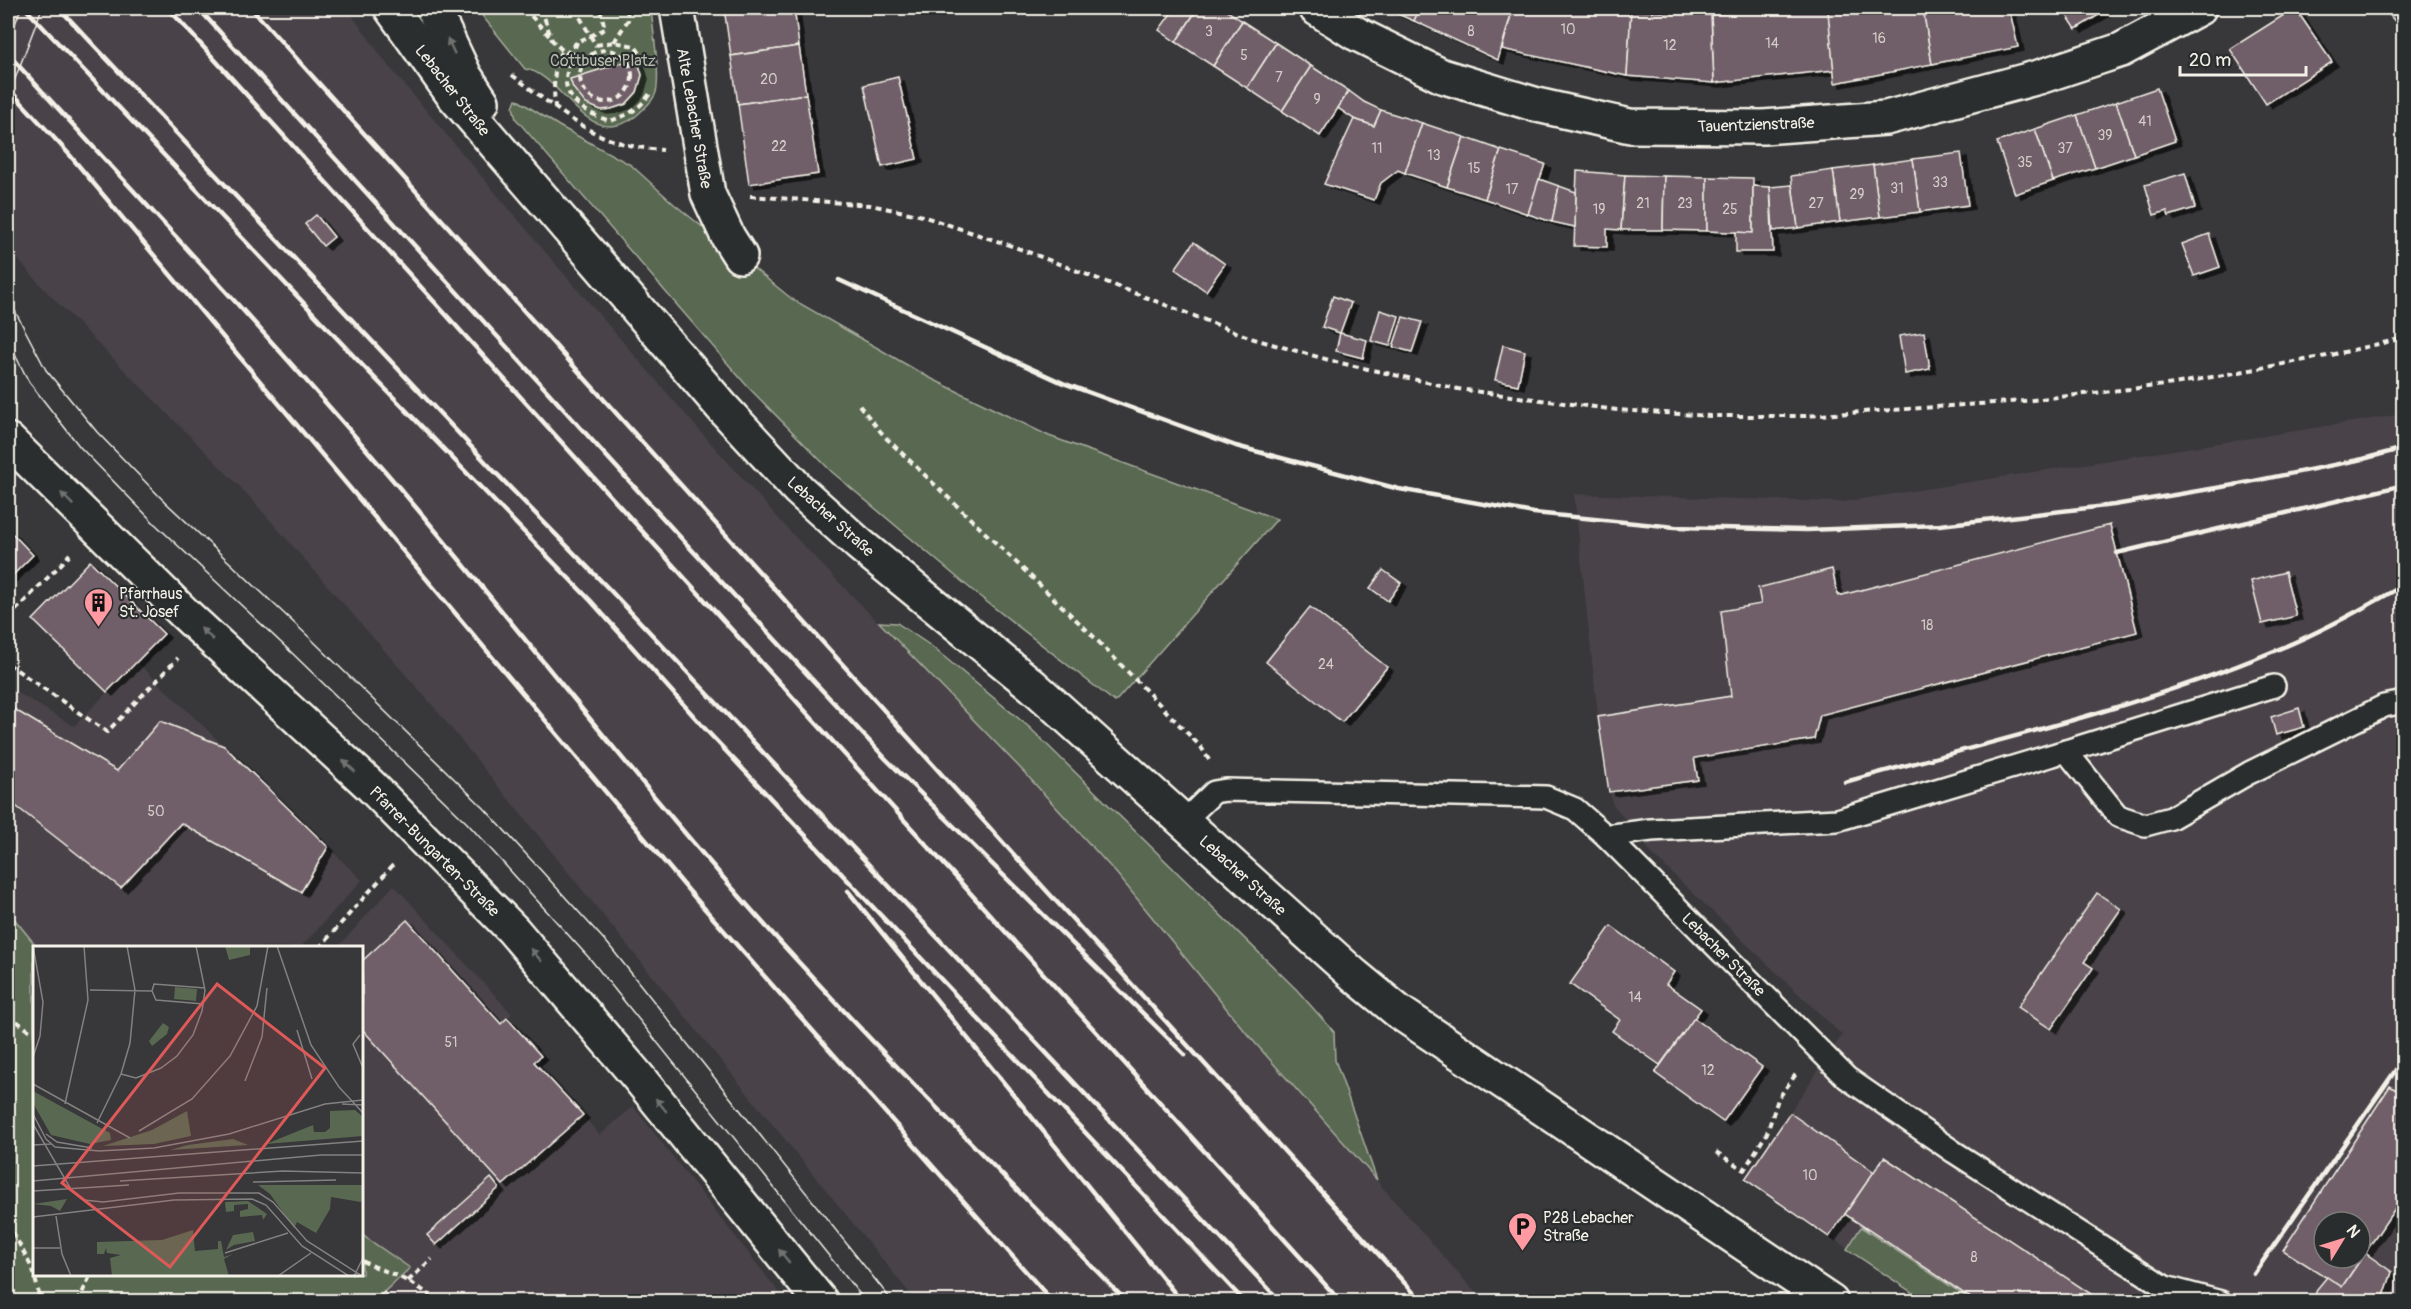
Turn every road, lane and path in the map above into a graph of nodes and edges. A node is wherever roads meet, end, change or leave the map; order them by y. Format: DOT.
graph roads {
  1 [pos="391,8"];
  2 [pos="433,8"];
  3 [pos="524,8"];
  4 [pos="541,8"];
  5 [pos="575,8"];
  6 [pos="600,8"];
  7 [pos="627,8"];
  8 [pos="676,8"];
  9 [pos="1316,8"];
  10 [pos="2181,12"];
  11 [pos="590,35"];
  12 [pos="552,40"];
  13 [pos="577,42"];
  14 [pos="614,42"];
  15 [pos="596,45"];
  16 [pos="562,50"];
  17 [pos="598,51"];
  18 [pos="650,69"];
  19 [pos="524,84"];
  20 [pos="651,85"];
  21 [pos="555,109"];
  22 [pos="700,152"];
  23 [pos="518,170"];
  24 [pos="708,194"];
  25 [pos="740,256"];
  26 [pos="2403,338"];
  27 [pos="859,405"];
  28 [pos="8,440"];
  29 [pos="62,549"];
  30 [pos="8,618"];
  31 [pos="203,631"];
  32 [pos="8,664"];
  33 [pos="2274,686"];
  34 [pos="2403,702"];
  35 [pos="2066,752"];
  36 [pos="1213,766"];
  37 [pos="1184,821"];
  38 [pos="1606,836"];
  39 [pos="399,859"];
  40 [pos="321,946"];
  41 [pos="8,1015"];
  42 [pos="33,1033"];
  43 [pos="1802,1066"];
  44 [pos="1716,1152"];
  45 [pos="8,1223"];
  46 [pos="432,1259"];
  47 [pos="363,1261"];
  48 [pos="33,1270"];
  49 [pos="34,1276"];
  50 [pos="91,1276"];
  51 [pos="408,1281"];
  52 [pos="41,1302"];
  53 [pos="78,1302"];
  54 [pos="437,1302"];
  55 [pos="821,1302"];
  56 [pos="1831,1302"];
  57 [pos="2221,1302"];
  1 -- 23 [label="street, Lebacher Straße"];
  23 -- 2 [label="street, Lebacher Straße, one-way"];
  3 -- 12 [label="path"];
  4 -- 12 [label="path"];
  5 -- 11 [label="path"];
  6 -- 11 [label="path"];
  7 -- 14 [label="path"];
  8 -- 22 [label="street, Alte Lebacher Straße"];
  9 -- 10 [label="street, Tauentzienstraße"];
  11 -- 13 [label="path"];
  11 -- 15 [label="path"];
  12 -- 16 [label="path"];
  13 -- 16 [label="path"];
  13 -- 20 [label="path"];
  14 -- 15 [label="path"];
  14 -- 18 [label="path"];
  15 -- 17 [label="path"];
  16 -- 21 [label="path"];
  17 -- 17 [label="path"];
  19 -- 21 [label="path"];
  21 -- 22 [label="path"];
  22 -- 24 [label="street, Alte Lebacher Straße"];
  23 -- 37 [label="street, Lebacher Straße"];
  24 -- 25 [label="street, Alte Lebacher Straße"];
  24 -- 26 [label="path"];
  27 -- 36 [label="path"];
  31 -- 28 [label="street, Pfarrer-Bungarten-Straße, one-way"];
  29 -- 30 [label="path"];
  31 -- 32 [label="path"];
  55 -- 31 [label="street, Pfarrer-Bungarten-Straße, one-way"];
  33 -- 35 [label="lane"];
  34 -- 35 [label="lane"];
  35 -- 38 [label="lane"];
  37 -- 38 [label="lane, Lebacher Straße"];
  37 -- 56 [label="street, Lebacher Straße"];
  38 -- 57 [label="lane, Lebacher Straße"];
  39 -- 40 [label="path"];
  41 -- 42 [label="path"];
  43 -- 44 [label="path"];
  45 -- 48 [label="path"];
  46 -- 51 [label="path"];
  47 -- 51 [label="path"];
  49 -- 52 [label="path"];
  50 -- 53 [label="path"];
  51 -- 54 [label="path"];
}
